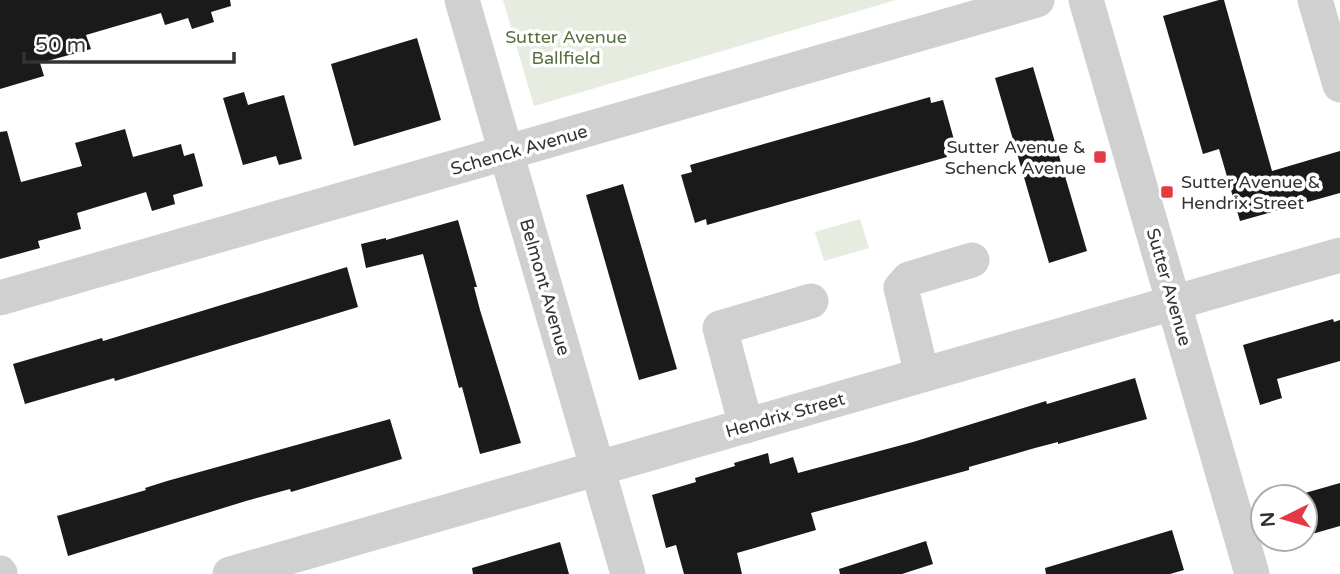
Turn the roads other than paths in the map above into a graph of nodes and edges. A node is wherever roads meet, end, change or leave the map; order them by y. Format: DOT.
graph roads {
  1 [pos="462,0"];
  2 [pos="1037,0"];
  3 [pos="1086,0"];
  4 [pos="1315,0"];
  5 [pos="1340,85"];
  6 [pos="507,154"];
  7 [pos="1340,255"];
  8 [pos="972,260"];
  9 [pos="0,298"];
  10 [pos="811,301"];
  11 [pos="1173,302"];
  12 [pos="922,375"];
  13 [pos="746,426"];
  14 [pos="597,470"];
  15 [pos="230,574"];
  16 [pos="628,574"];
  17 [pos="1252,574"];
  1 -- 6 [label="street, Belmont Avenue"];
  2 -- 6 [label="street, Schenck Avenue"];
  3 -- 11 [label="street, Sutter Avenue"];
  4 -- 5 [label="street"];
  6 -- 9 [label="street, Schenck Avenue"];
  6 -- 14 [label="street, Belmont Avenue"];
  7 -- 11 [label="street, Hendrix Street"];
  8 -- 12 [label="street"];
  10 -- 13 [label="street"];
  11 -- 12 [label="street, Hendrix Street"];
  11 -- 17 [label="street, Sutter Avenue"];
  12 -- 13 [label="street, Hendrix Street"];
  13 -- 14 [label="street, Hendrix Street"];
  14 -- 15 [label="street, Hendrix Street"];
  14 -- 16 [label="street, Belmont Avenue"];
}
